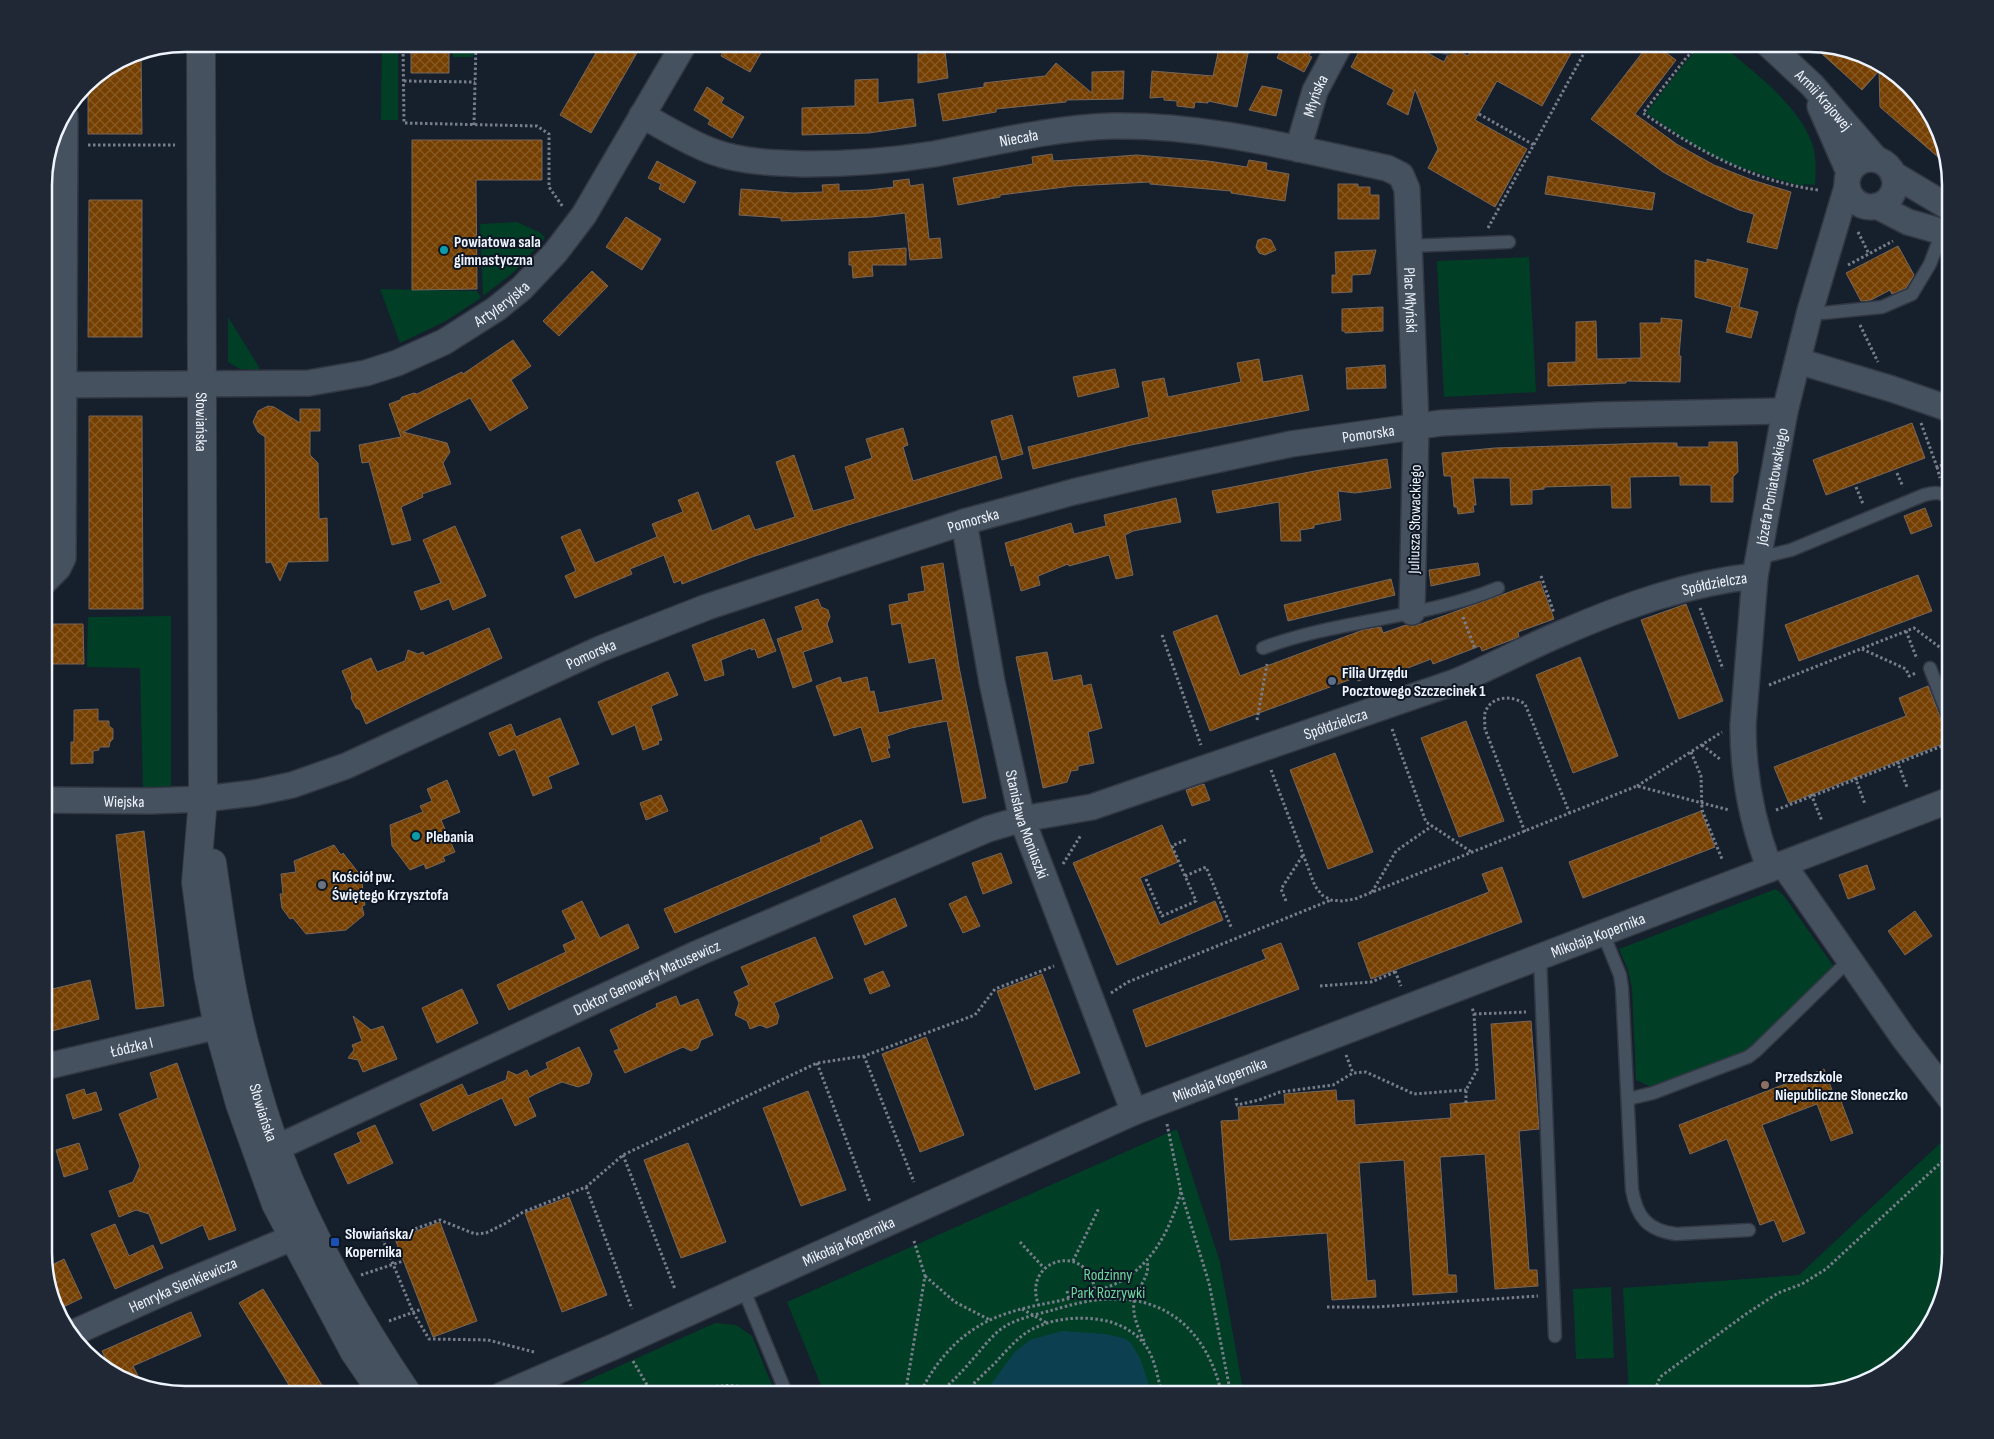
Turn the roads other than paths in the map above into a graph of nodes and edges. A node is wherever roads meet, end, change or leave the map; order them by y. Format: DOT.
graph roads {
  1 [pos="201,53"];
  2 [pos="679,53"];
  3 [pos="1335,53"];
  4 [pos="1784,53"];
  5 [pos="1812,85"];
  6 [pos="642,115"];
  7 [pos="65,129"];
  8 [pos="1298,149"];
  9 [pos="1885,167"];
  10 [pos="1402,175"];
  11 [pos="1858,199"];
  12 [pos="1942,203"];
  13 [pos="1942,232"];
  14 [pos="1942,241"];
  15 [pos="1509,242"];
  16 [pos="1409,246"];
  17 [pos="1810,311"];
  18 [pos="1798,361"];
  19 [pos="202,384"];
  20 [pos="54,385"];
  21 [pos="1942,406"];
  22 [pos="1785,411"];
  23 [pos="1416,426"];
  24 [pos="1942,494"];
  25 [pos="964,522"];
  26 [pos="1757,567"];
  27 [pos="53,573"];
  28 [pos="1498,588"];
  29 [pos="1412,612"];
  30 [pos="1264,648"];
  31 [pos="1926,669"];
  32 [pos="1942,704"];
  33 [pos="203,799"];
  34 [pos="53,800"];
  35 [pos="1942,803"];
  36 [pos="1022,819"];
  37 [pos="1776,867"];
  38 [pos="1603,933"];
  39 [pos="1540,957"];
  40 [pos="1851,962"];
  41 [pos="218,1026"];
  42 [pos="53,1065"];
  43 [pos="1942,1087"];
  44 [pos="1628,1099"];
  45 [pos="1134,1112"];
  46 [pos="276,1148"];
  47 [pos="1749,1230"];
  48 [pos="294,1237"];
  49 [pos="743,1288"];
  50 [pos="78,1332"];
  51 [pos="1555,1336"];
  52 [pos="378,1386"];
  53 [pos="402,1386"];
  54 [pos="522,1386"];
  55 [pos="783,1386"];
  1 -- 19 [label="street, Słowiańska"];
  2 -- 6 [label="street, Artyleryjska"];
  3 -- 8 [label="street, Młyńska"];
  4 -- 5 [label="street, Armii Krajowej"];
  5 -- 9 [label="street, Armii Krajowej"];
  5 -- 11 [label="street"];
  6 -- 8 [label="street, Niecała"];
  6 -- 19 [label="street, Artyleryjska"];
  7 -- 20 [label="street"];
  8 -- 10 [label="street, Niecała"];
  9 -- 11 [label="street"];
  9 -- 11 [label="street, Józefa Poniatowskiego"];
  9 -- 12 [label="street, Armii Krajowej"];
  10 -- 16 [label="street, Plac Młyński"];
  11 -- 13 [label="street"];
  11 -- 17 [label="street, Józefa Poniatowskiego"];
  14 -- 17 [label="lane"];
  15 -- 16 [label="lane"];
  16 -- 23 [label="street, Plac Młyński"];
  17 -- 18 [label="street, Józefa Poniatowskiego"];
  18 -- 21 [label="street"];
  18 -- 22 [label="street, Józefa Poniatowskiego"];
  19 -- 20 [label="street, Artyleryjska"];
  19 -- 33 [label="street, Słowiańska"];
  20 -- 27 [label="street"];
  22 -- 23 [label="street, Pomorska"];
  22 -- 26 [label="street, Józefa Poniatowskiego"];
  23 -- 25 [label="street, Pomorska"];
  23 -- 29 [label="street, Juliusza Słowackiego"];
  24 -- 26 [label="lane"];
  25 -- 33 [label="street, Pomorska"];
  25 -- 36 [label="street, Stanisława Moniuszki"];
  26 -- 36 [label="street, Spółdzielcza"];
  26 -- 37 [label="street, Józefa Poniatowskiego"];
  28 -- 29 [label="lane"];
  29 -- 30 [label="lane"];
  31 -- 32 [label="lane"];
  33 -- 34 [label="street, Wiejska"];
  33 -- 41 [label="street, Słowiańska"];
  33 -- 46 [label="street, Słowiańska"];
  35 -- 37 [label="street, Mikołaja Kopernika"];
  36 -- 45 [label="street, Stanisława Moniuszki"];
  36 -- 46 [label="street, Doktor Genowefy Matusewicz"];
  37 -- 38 [label="street, Mikołaja Kopernika"];
  37 -- 40 [label="street, Józefa Poniatowskiego"];
  38 -- 39 [label="street, Mikołaja Kopernika"];
  38 -- 44 [label="lane"];
  39 -- 45 [label="street, Mikołaja Kopernika"];
  39 -- 51 [label="lane"];
  40 -- 43 [label="street, Józefa Poniatowskiego"];
  40 -- 44 [label="lane"];
  41 -- 42 [label="street, Łódzka I"];
  41 -- 48 [label="street, Słowiańska"];
  44 -- 47 [label="lane"];
  45 -- 49 [label="street, Mikołaja Kopernika"];
  46 -- 53 [label="street, Słowiańska"];
  48 -- 50 [label="street, Henryka Sienkiewicza"];
  48 -- 52 [label="street, Słowiańska"];
  49 -- 54 [label="street, Mikołaja Kopernika"];
  49 -- 55 [label="lane"];
}
